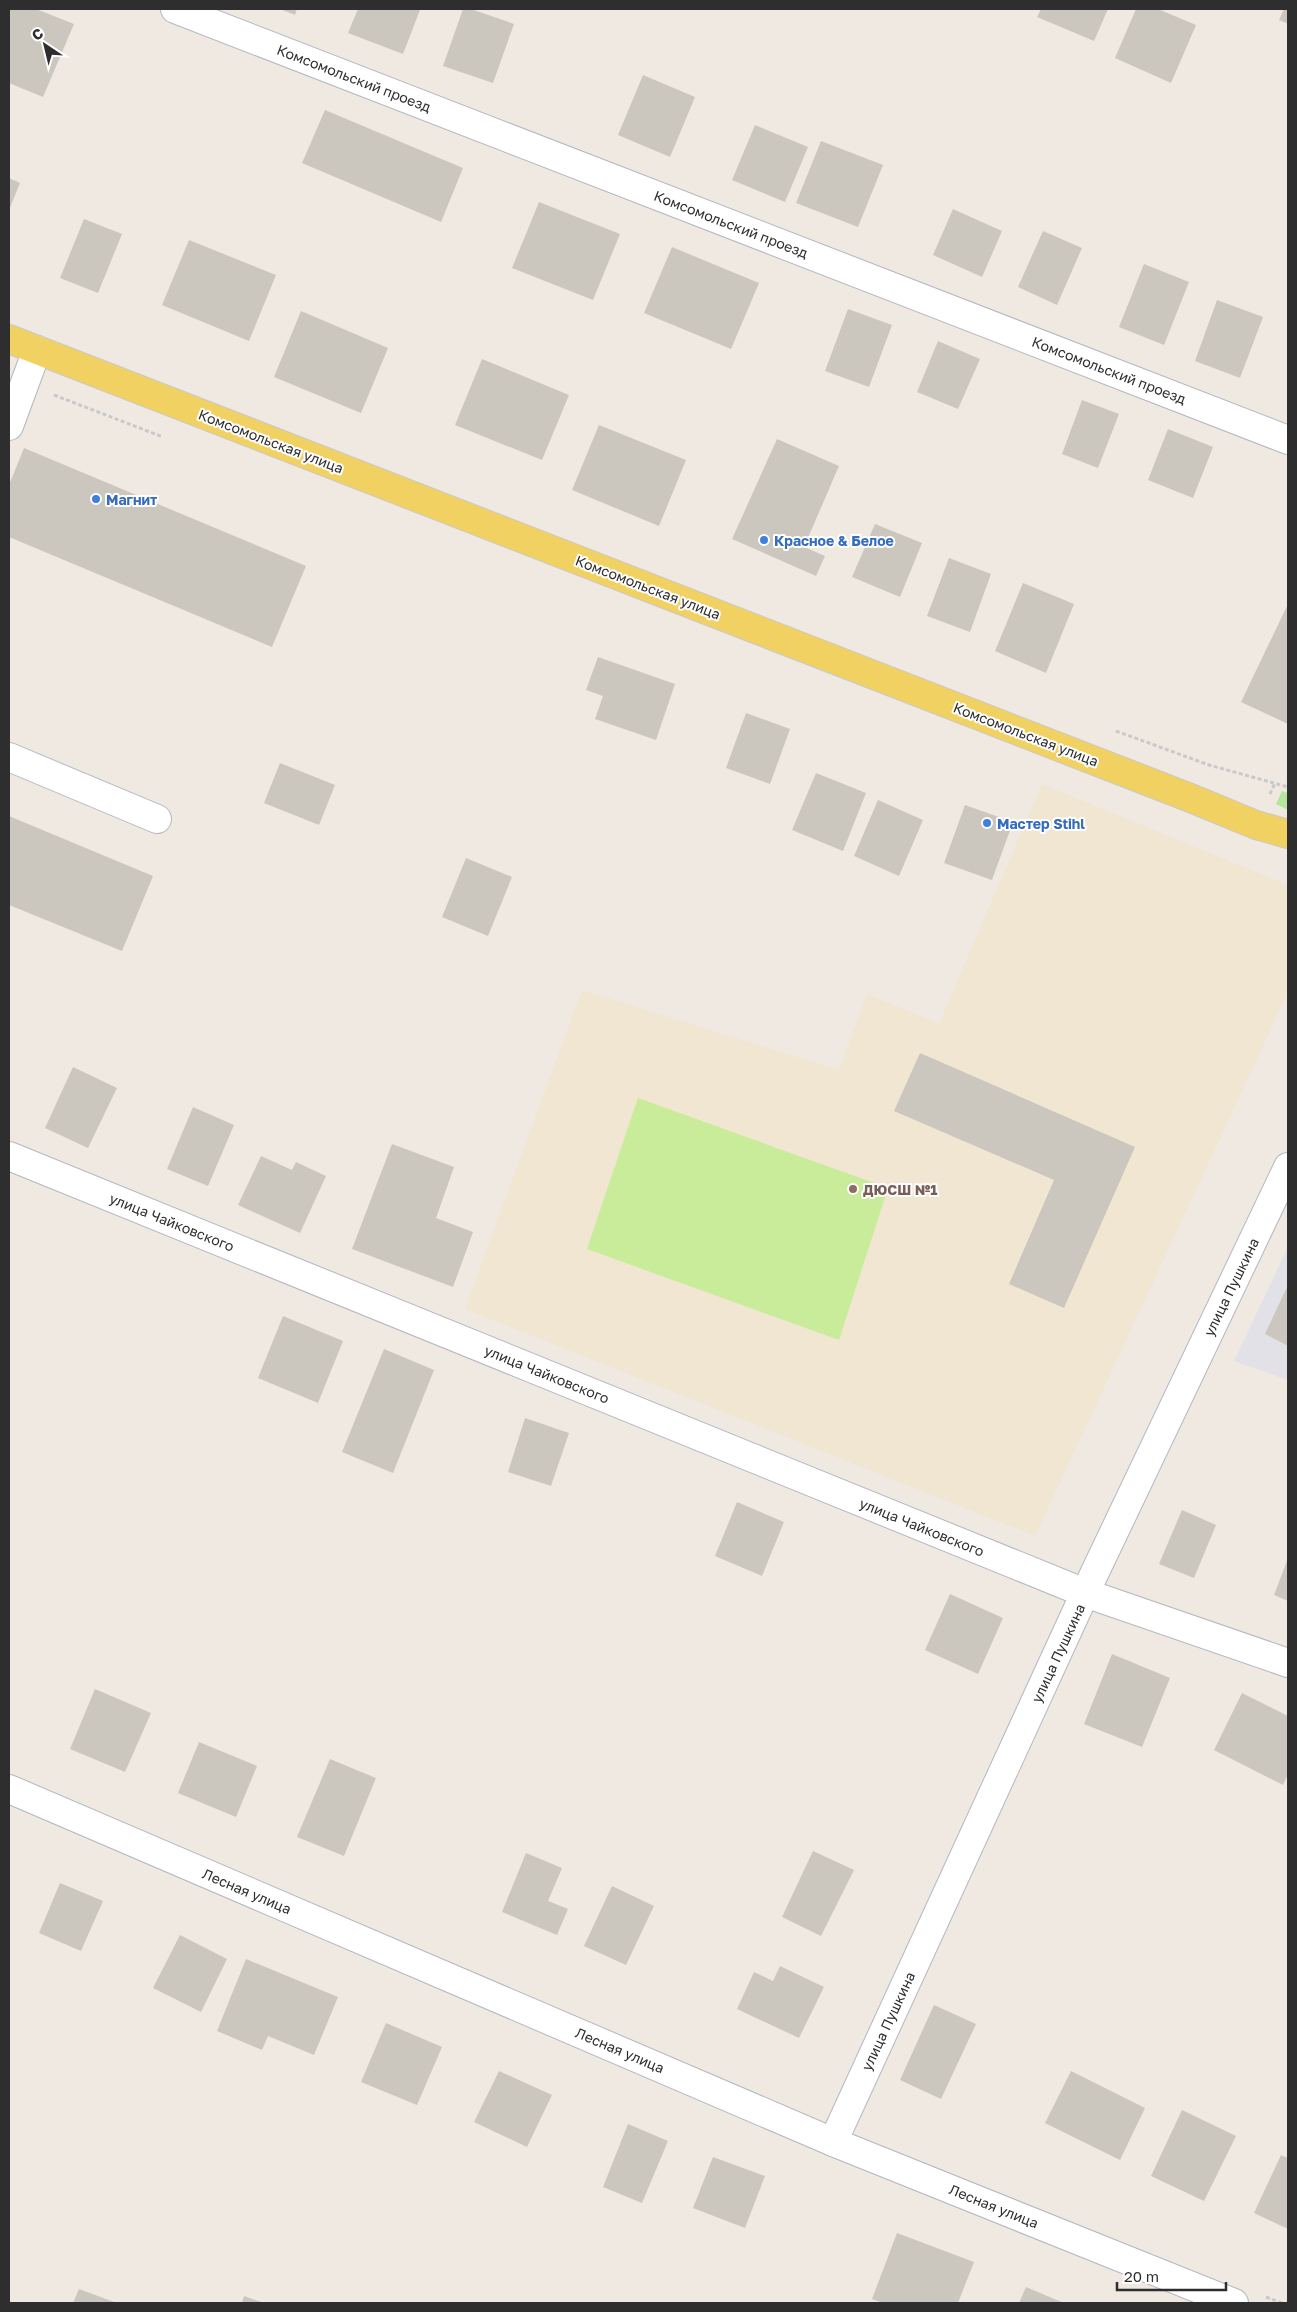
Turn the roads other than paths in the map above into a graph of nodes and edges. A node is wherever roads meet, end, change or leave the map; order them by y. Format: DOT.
graph roads {
  1 [pos="175,9"];
  2 [pos="9,339"];
  3 [pos="37,350"];
  4 [pos="9,426"];
  5 [pos="1288,440"];
  6 [pos="9,757"];
  7 [pos="157,819"];
  8 [pos="1288,834"];
  9 [pos="9,1156"];
  10 [pos="1288,1168"];
  11 [pos="1085,1593"];
  12 [pos="1288,1662"];
  13 [pos="9,1790"];
  14 [pos="833,2142"];
  15 [pos="1234,2303"];
  1 -- 5 [label="street, Комсомольский проезд"];
  2 -- 3 [label="main road, Комсомольская улица"];
  3 -- 4 [label="street"];
  3 -- 8 [label="main road, Комсомольская улица"];
  6 -- 7 [label="street"];
  9 -- 11 [label="street, улица Чайковского"];
  10 -- 11 [label="street, улица Пушкина"];
  11 -- 12 [label="street, улица Чайковского"];
  11 -- 14 [label="street, улица Пушкина"];
  13 -- 14 [label="street, Лесная улица"];
  14 -- 15 [label="street, Лесная улица"];
}
